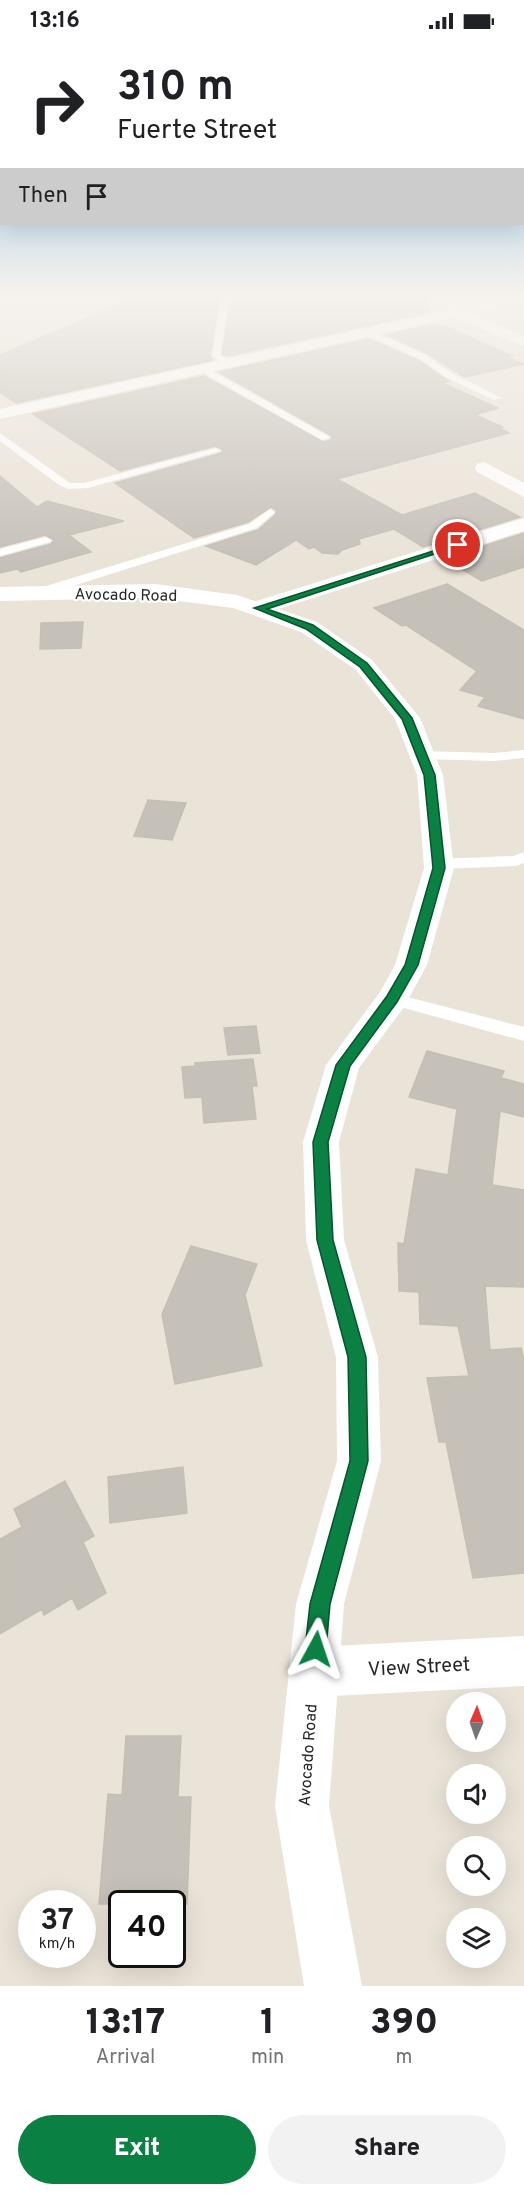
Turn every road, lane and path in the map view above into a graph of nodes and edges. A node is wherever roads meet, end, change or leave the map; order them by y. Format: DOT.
graph roads {
  1 [pos="137,384"];
  2 [pos="229,384"];
  3 [pos="467,384"];
  4 [pos="497,398"];
  5 [pos="0,414"];
  6 [pos="0,435"];
  7 [pos="325,438"];
  8 [pos="216,451"];
  9 [pos="483,468"];
  10 [pos="524,491"];
  11 [pos="270,512"];
  12 [pos="524,524"];
  13 [pos="46,540"];
  14 [pos="0,553"];
  15 [pos="17,594"];
  16 [pos="258,608"];
  17 [pos="524,754"];
  18 [pos="422,756"];
  19 [pos="524,857"];
  20 [pos="439,864"];
  21 [pos="392,999"];
  22 [pos="524,1034"];
  23 [pos="524,1661"];
  24 [pos="314,1672"];
  25 [pos="333,1986"];
  1 -- 5 [label="street"];
  2 -- 7 [label="lane"];
  3 -- 4 [label="lane"];
  6 -- 8 [label="lane"];
  9 -- 10 [label="street"];
  11 -- 15 [label="lane"];
  12 -- 16 [label="street"];
  13 -- 14 [label="lane"];
  15 -- 16 [label="street, Avocado Road"];
  16 -- 18 [label="street, Avocado Road"];
  17 -- 18 [label="lane"];
  18 -- 20 [label="street, Avocado Road"];
  19 -- 20 [label="lane"];
  20 -- 21 [label="street, Avocado Road"];
  21 -- 22 [label="lane"];
  21 -- 24 [label="street, Avocado Road"];
  23 -- 24 [label="street, View Street"];
  24 -- 25 [label="street, Avocado Road"];
}
